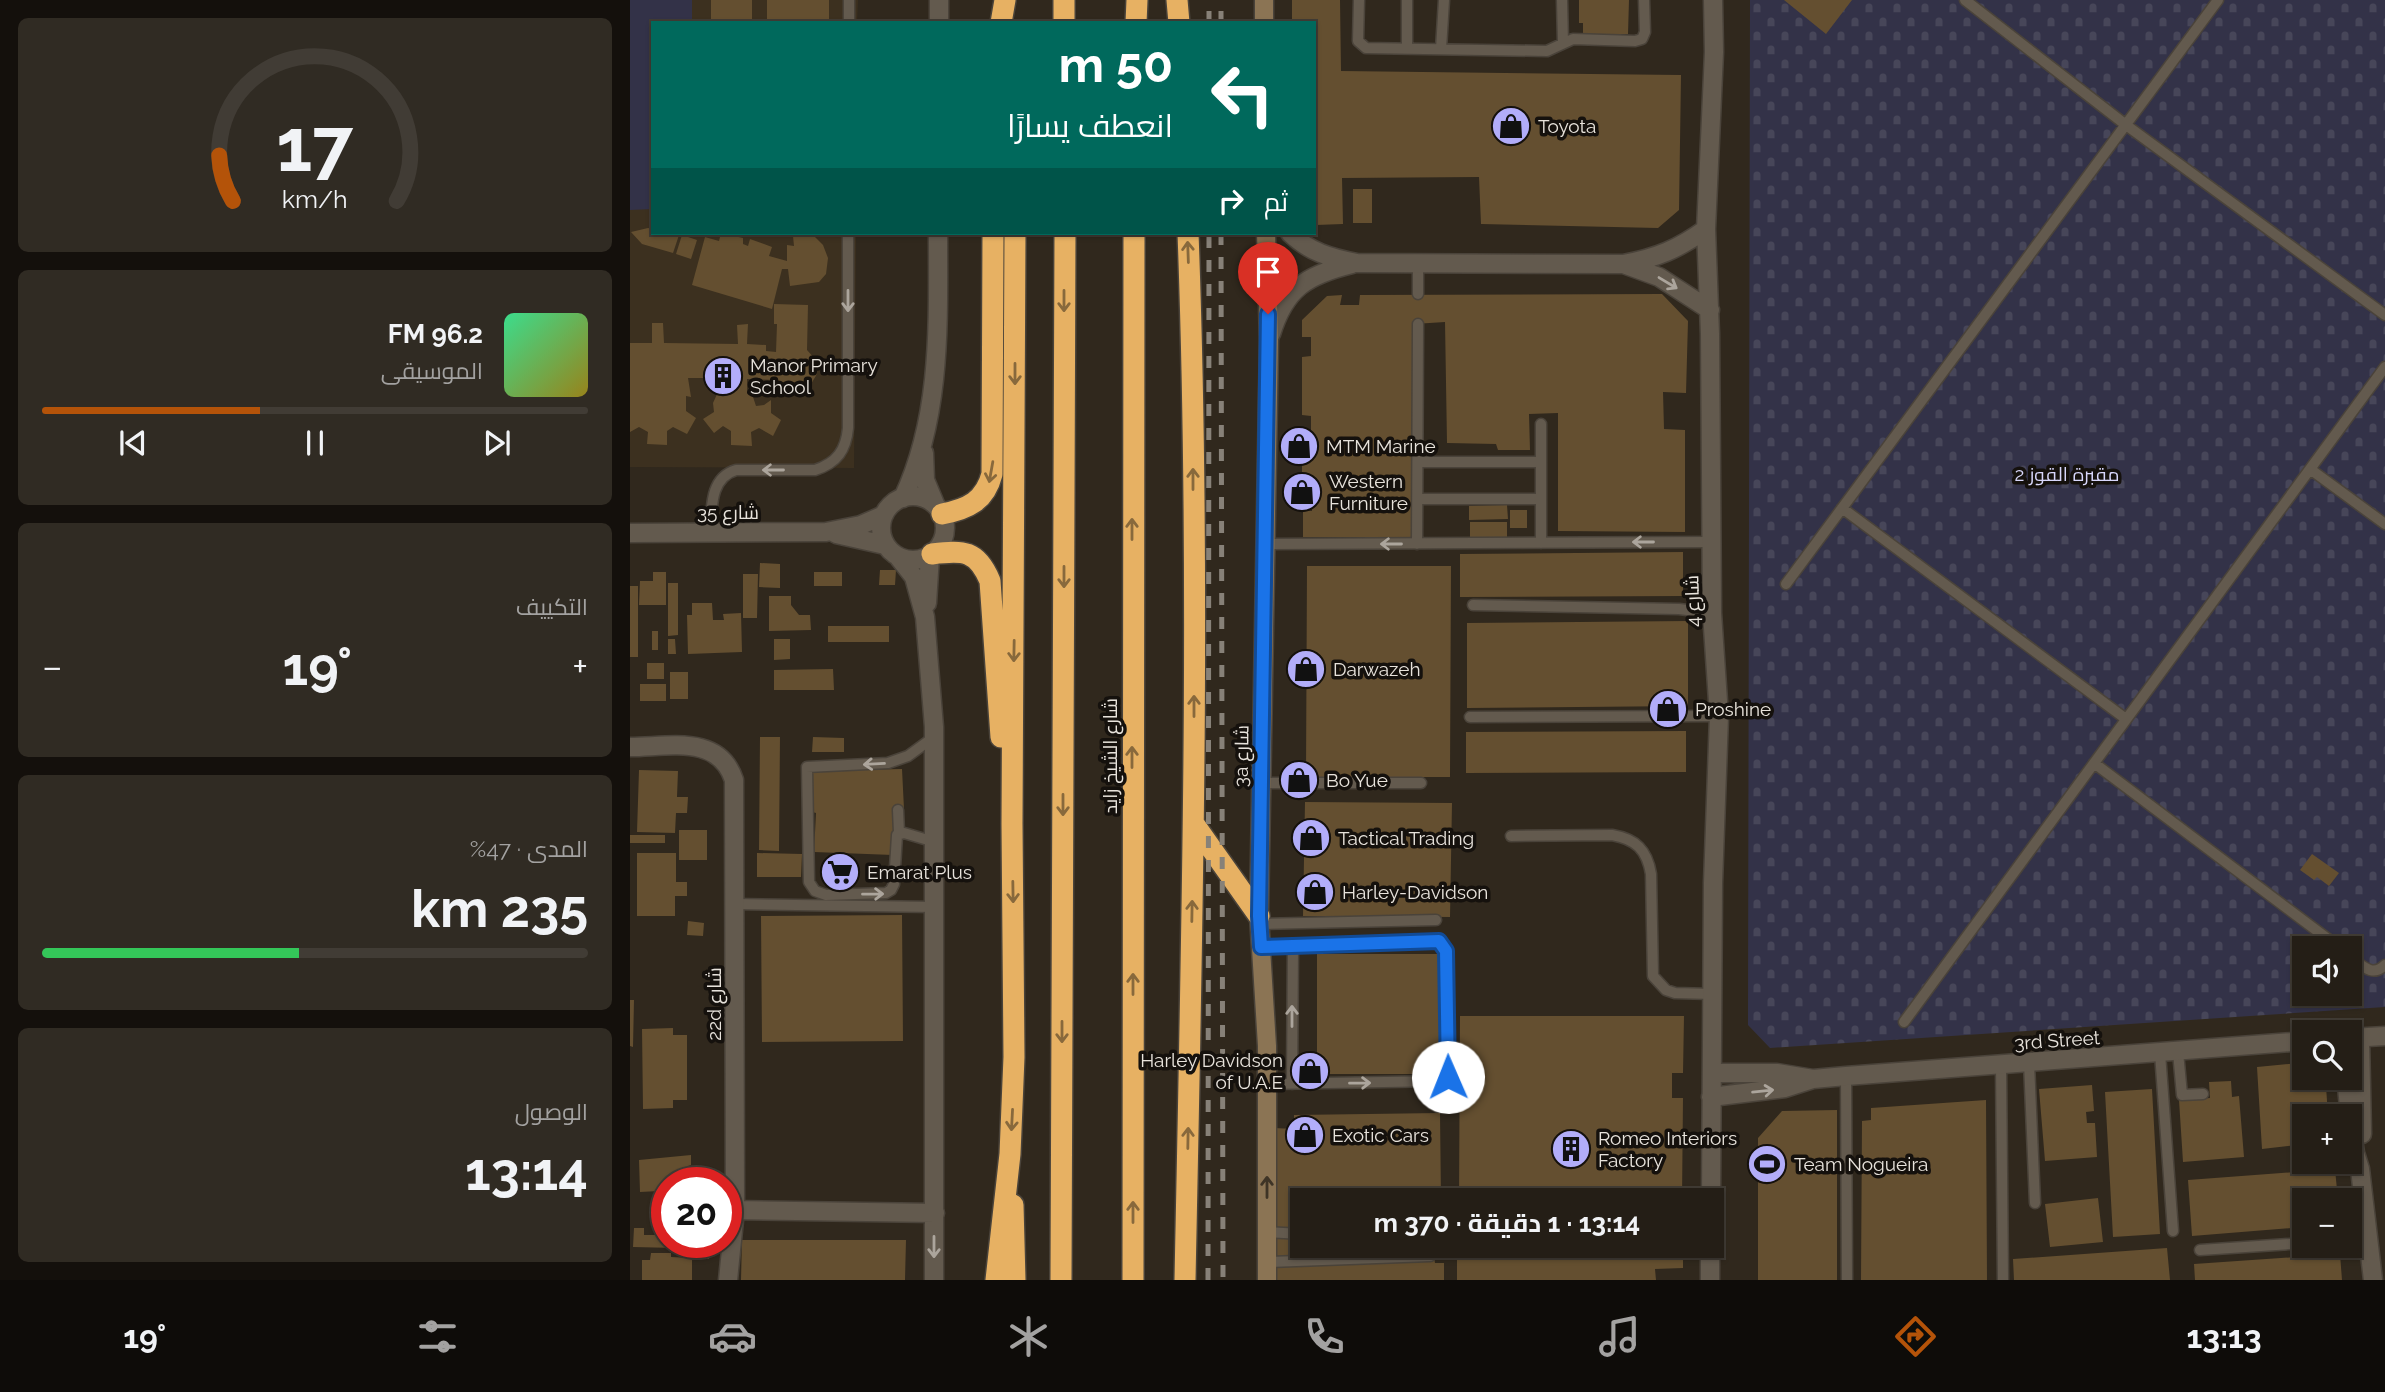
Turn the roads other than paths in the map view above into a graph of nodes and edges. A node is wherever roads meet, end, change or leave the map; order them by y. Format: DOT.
graph roads {
  1 [pos="849,0"];
  2 [pos="939,0"];
  3 [pos="1005,0"];
  4 [pos="1013,0"];
  5 [pos="1064,0"];
  6 [pos="1137,0"];
  7 [pos="1177,0"];
  8 [pos="1264,0"];
  9 [pos="1359,0"];
  10 [pos="1407,0"];
  11 [pos="1444,0"];
  12 [pos="1562,0"];
  13 [pos="1644,0"];
  14 [pos="1713,0"];
  15 [pos="1965,0"];
  16 [pos="2218,0"];
  17 [pos="849,21"];
  18 [pos="939,21"];
  19 [pos="1001,21"];
  20 [pos="1014,21"];
  21 [pos="1064,21"];
  22 [pos="1136,21"];
  23 [pos="1179,21"];
  24 [pos="1264,21"];
  25 [pos="1563,43"];
  26 [pos="1407,48"];
  27 [pos="1441,49"];
  28 [pos="2126,125"];
  29 [pos="1706,229"];
  30 [pos="848,235"];
  31 [pos="938,235"];
  32 [pos="993,235"];
  33 [pos="1016,235"];
  34 [pos="1065,235"];
  35 [pos="1134,235"];
  36 [pos="1188,235"];
  37 [pos="1266,235"];
  38 [pos="1292,235"];
  39 [pos="1357,263"];
  40 [pos="1418,263"];
  41 [pos="1623,264"];
  42 [pos="1418,294"];
  43 [pos="1710,310"];
  44 [pos="2385,315"];
  45 [pos="1418,324"];
  46 [pos="1269,341"];
  47 [pos="2385,368"];
  48 [pos="1541,424"];
  49 [pos="923,443"];
  50 [pos="1419,462"];
  51 [pos="1541,462"];
  52 [pos="2310,469"];
  53 [pos="903,498"];
  54 [pos="1418,499"];
  55 [pos="1541,499"];
  56 [pos="1842,508"];
  57 [pos="938,509"];
  58 [pos="884,514"];
  59 [pos="2385,524"];
  60 [pos="826,532"];
  61 [pos="630,533"];
  62 [pos="710,533"];
  63 [pos="1711,542"];
  64 [pos="1541,543"];
  65 [pos="1265,544"];
  66 [pos="1417,544"];
  67 [pos="885,545"];
  68 [pos="931,555"];
  69 [pos="900,558"];
  70 [pos="1786,584"];
  71 [pos="1473,605"];
  72 [pos="1712,613"];
  73 [pos="925,617"];
  74 [pos="1718,716"];
  75 [pos="1470,717"];
  76 [pos="2126,719"];
  77 [pos="934,737"];
  78 [pos="630,747"];
  79 [pos="2094,763"];
  80 [pos="1261,783"];
  81 [pos="1421,783"];
  82 [pos="898,810"];
  83 [pos="1012,824"];
  84 [pos="1194,824"];
  85 [pos="899,833"];
  86 [pos="1511,836"];
  87 [pos="935,842"];
  88 [pos="735,904"];
  89 [pos="934,907"];
  90 [pos="1259,920"];
  91 [pos="1436,920"];
  92 [pos="2324,936"];
  93 [pos="1293,946"];
  94 [pos="1261,947"];
  95 [pos="2362,965"];
  96 [pos="2385,965"];
  97 [pos="1712,994"];
  98 [pos="1904,1022"];
  99 [pos="2385,1036"];
  100 [pos="2362,1038"];
  101 [pos="2292,1042"];
  102 [pos="2169,1052"];
  103 [pos="2029,1063"];
  104 [pos="2001,1065"];
  105 [pos="1712,1073"];
  106 [pos="1846,1076"];
  107 [pos="1813,1079"];
  108 [pos="1267,1084"];
  109 [pos="1292,1084"];
  110 [pos="2203,1094"];
  111 [pos="1711,1097"];
  112 [pos="1010,1154"];
  113 [pos="735,1167"];
  114 [pos="1711,1188"];
  115 [pos="2035,1203"];
  116 [pos="742,1210"];
  117 [pos="935,1213"];
  118 [pos="2173,1231"];
  119 [pos="1267,1232"];
  120 [pos="1290,1233"];
  121 [pos="2292,1244"];
  122 [pos="2362,1248"];
  123 [pos="2200,1250"];
  124 [pos="730,1258"];
  125 [pos="1408,1258"];
  126 [pos="1710,1258"];
  127 [pos="1267,1271"];
  128 [pos="728,1280"];
  129 [pos="934,1280"];
  130 [pos="996,1280"];
  131 [pos="1015,1280"];
  132 [pos="1061,1280"];
  133 [pos="1133,1280"];
  134 [pos="1185,1280"];
  135 [pos="1710,1280"];
  136 [pos="1847,1280"];
  137 [pos="2003,1280"];
  138 [pos="2373,1280"];
  1 -- 17 [label="lane"];
  2 -- 18 [label="street"];
  3 -- 19 [label="highway"];
  4 -- 20 [label="highway"];
  5 -- 21 [label="highway"];
  6 -- 22 [label="highway"];
  7 -- 23 [label="highway"];
  8 -- 24 [label="street"];
  9 -- 26 [label="lane"];
  10 -- 26 [label="lane"];
  11 -- 27 [label="lane"];
  12 -- 25 [label="lane"];
  13 -- 25 [label="lane"];
  14 -- 29 [label="street, شارع 4"];
  15 -- 28 [label="lane"];
  16 -- 28 [label="lane"];
  25 -- 27 [label="lane"];
  26 -- 27 [label="lane"];
  28 -- 44 [label="lane"];
  28 -- 56 [label="lane"];
  29 -- 41 [label="street"];
  29 -- 43 [label="street, شارع 4"];
  30 -- 62 [label="lane, one-way"];
  31 -- 49 [label="street"];
  32 -- 57 [label="highway, one-way"];
  33 -- 83 [label="highway, one-way"];
  34 -- 132 [label="highway, one-way"];
  133 -- 35 [label="highway, شارع الشيخ زايد, one-way"];
  84 -- 36 [label="highway, one-way"];
  37 -- 46 [label="street, 3a شارع"];
  38 -- 39 [label="street"];
  39 -- 40 [label="street"];
  39 -- 46 [label="street"];
  40 -- 41 [label="street"];
  40 -- 42 [label="lane"];
  41 -- 43 [label="street, one-way"];
  43 -- 63 [label="street, شارع 4"];
  45 -- 50 [label="lane"];
  46 -- 65 [label="street, 3a شارع"];
  47 -- 52 [label="lane"];
  48 -- 51 [label="lane"];
  49 -- 53 [label="street"];
  49 -- 57 [label="street"];
  50 -- 51 [label="lane"];
  50 -- 54 [label="lane"];
  51 -- 55 [label="lane"];
  52 -- 59 [label="lane"];
  52 -- 76 [label="lane"];
  53 -- 57 [label="street"];
  53 -- 58 [label="street"];
  54 -- 55 [label="lane"];
  54 -- 66 [label="lane"];
  55 -- 64 [label="lane"];
  56 -- 70 [label="lane"];
  56 -- 76 [label="lane"];
  57 -- 68 [label="street"];
  58 -- 60 [label="street, شارع 35"];
  58 -- 67 [label="street"];
  60 -- 62 [label="street, شارع 35"];
  60 -- 67 [label="street, شارع 35"];
  61 -- 62 [label="street, شارع 35"];
  63 -- 64 [label="lane, one-way"];
  63 -- 72 [label="street, شارع 4"];
  64 -- 66 [label="lane"];
  66 -- 65 [label="lane, one-way"];
  65 -- 80 [label="street, 3a شارع"];
  67 -- 69 [label="street"];
  68 -- 69 [label="street"];
  68 -- 73 [label="street"];
  68 -- 83 [label="highway"];
  69 -- 73 [label="street"];
  71 -- 72 [label="lane"];
  72 -- 74 [label="street, شارع 4"];
  73 -- 77 [label="street"];
  74 -- 75 [label="lane"];
  74 -- 97 [label="street, شارع 4"];
  76 -- 79 [label="lane"];
  77 -- 85 [label="lane, one-way"];
  77 -- 87 [label="street"];
  78 -- 88 [label="street, 22d شارع"];
  79 -- 92 [label="lane"];
  79 -- 98 [label="lane"];
  80 -- 81 [label="lane"];
  80 -- 90 [label="street, 3a شارع"];
  82 -- 85 [label="lane"];
  83 -- 112 [label="highway, one-way"];
  84 -- 90 [label="highway"];
  134 -- 84 [label="highway, one-way"];
  85 -- 87 [label="lane"];
  86 -- 97 [label="lane"];
  87 -- 89 [label="street"];
  88 -- 89 [label="lane"];
  88 -- 113 [label="street, 22d شارع"];
  89 -- 117 [label="street"];
  90 -- 91 [label="lane"];
  90 -- 94 [label="street, 3a شارع"];
  93 -- 94 [label="lane"];
  109 -- 93 [label="lane, one-way"];
  109 -- 93 [label="lane, one-way"];
  94 -- 108 [label="street, 3a شارع"];
  95 -- 96 [label="lane"];
  97 -- 105 [label="street, شارع 4"];
  99 -- 100 [label="street"];
  101 -- 102 [label="street, 3rd Street"];
  102 -- 103 [label="street, 3rd Street"];
  102 -- 110 [label="lane"];
  102 -- 118 [label="lane"];
  103 -- 104 [label="street, 3rd Street"];
  103 -- 115 [label="lane"];
  104 -- 106 [label="street, 3rd Street"];
  104 -- 137 [label="lane"];
  105 -- 107 [label="street"];
  105 -- 111 [label="street, شارع 4"];
  106 -- 107 [label="street, 3rd Street"];
  106 -- 136 [label="lane"];
  111 -- 107 [label="street, one-way"];
  108 -- 109 [label="lane"];
  119 -- 108 [label="street, 3a شارع, one-way"];
  111 -- 114 [label="street, شارع 4"];
  112 -- 130 [label="highway"];
  112 -- 131 [label="highway"];
  116 -- 117 [label="street"];
  117 -- 129 [label="street, one-way"];
  119 -- 120 [label="lane"];
  119 -- 127 [label="street, 3a شارع"];
  121 -- 123 [label="lane"];
  122 -- 138 [label="street"];
  124 -- 128 [label="street, 22d شارع"];
  125 -- 127 [label="lane"];
  126 -- 135 [label="street"];
}
